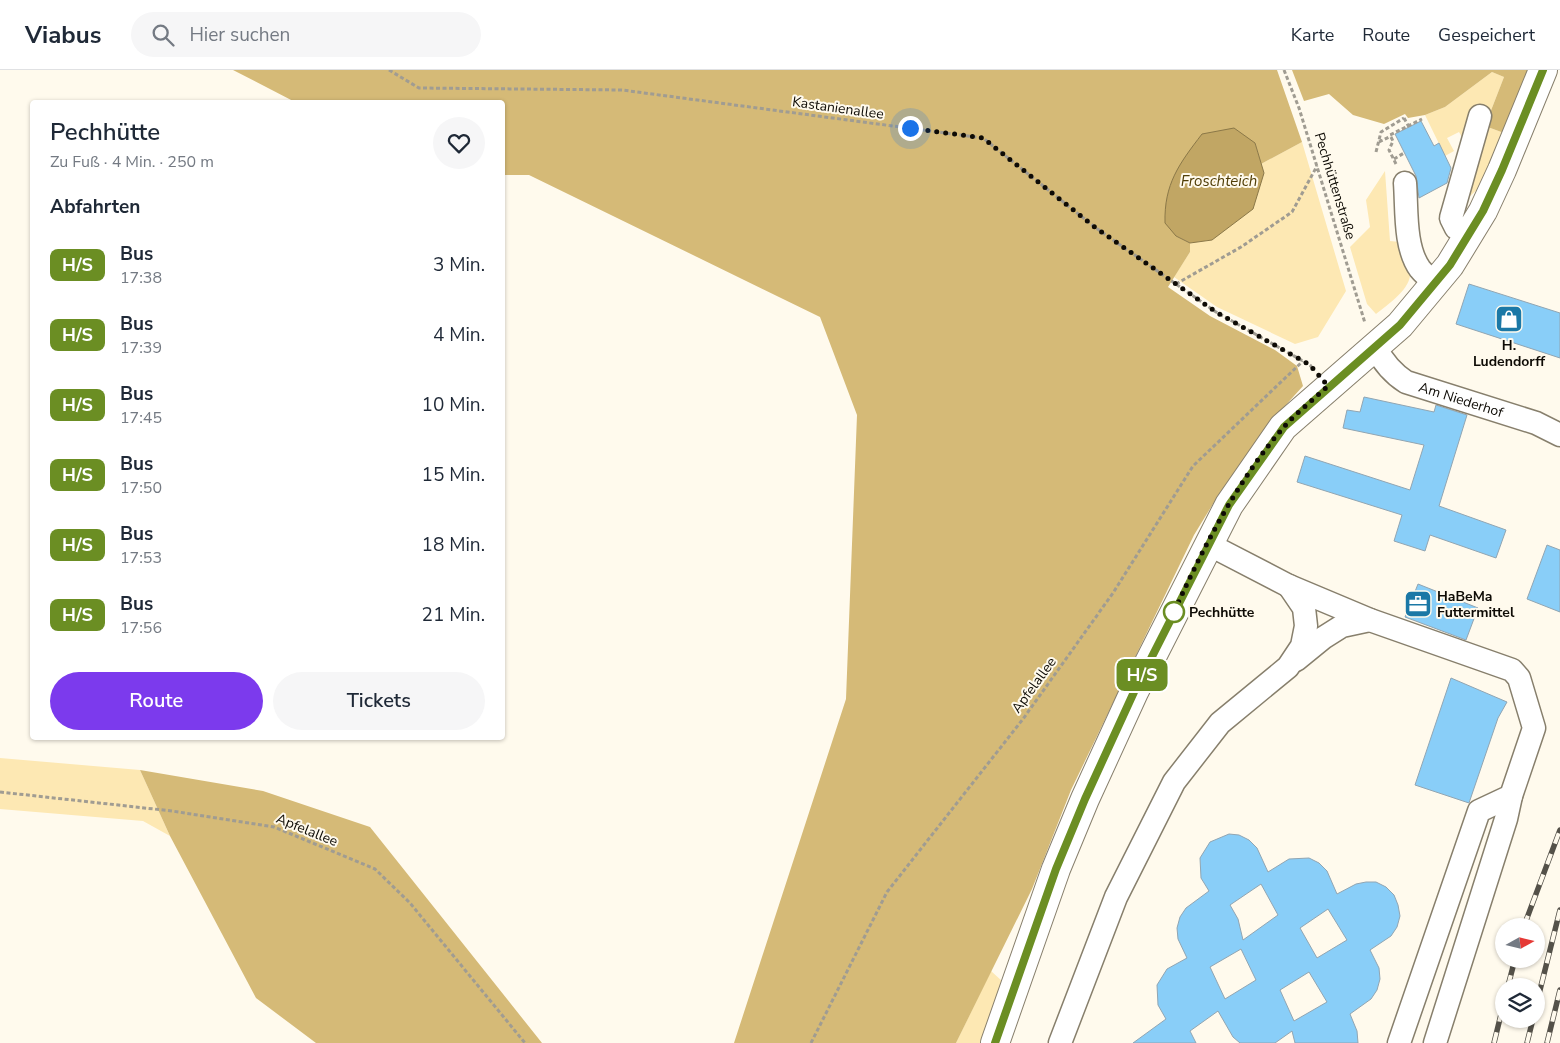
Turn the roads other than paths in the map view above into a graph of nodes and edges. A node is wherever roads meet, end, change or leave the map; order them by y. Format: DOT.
graph roads {
  1 [pos="1543,70"];
  2 [pos="1480,116"];
  3 [pos="1405,183"];
  4 [pos="1469,236"];
  5 [pos="1435,283"];
  6 [pos="1375,347"];
  7 [pos="1560,435"];
  8 [pos="1208,544"];
  9 [pos="1289,586"];
  10 [pos="1370,620"];
  11 [pos="1288,667"];
  12 [pos="1511,796"];
  13 [pos="995,1043"];
  14 [pos="1060,1043"];
  15 [pos="1399,1043"];
  16 [pos="1415,1043"];
  17 [pos="1435,1043"];
  1 -- 4 [label="main road"];
  2 -- 4 [label="street"];
  3 -- 5 [label="street"];
  4 -- 5 [label="main road"];
  5 -- 6 [label="main road"];
  6 -- 7 [label="street, Am Niederhof"];
  6 -- 8 [label="main road"];
  8 -- 9 [label="street"];
  8 -- 13 [label="main road"];
  9 -- 10 [label="street"];
  9 -- 11 [label="street"];
  10 -- 11 [label="street"];
  10 -- 12 [label="street"];
  11 -- 14 [label="street"];
  12 -- 15 [label="street"];
  12 -- 16 [label="street"];
  12 -- 17 [label="street"];
}
